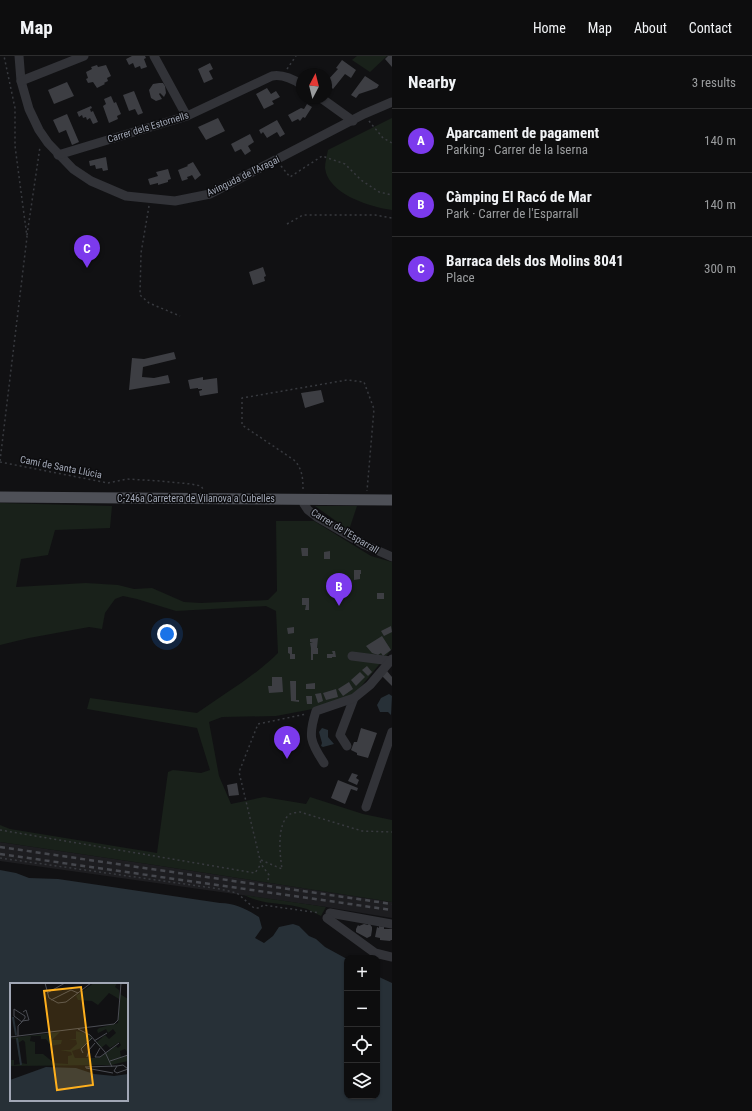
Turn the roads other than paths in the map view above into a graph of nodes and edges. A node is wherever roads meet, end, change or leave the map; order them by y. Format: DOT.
graph roads {
  1 [pos="19,56"];
  2 [pos="84,56"];
  3 [pos="154,56"];
  4 [pos="21,81"];
  5 [pos="296,82"];
  6 [pos="392,102"];
  7 [pos="329,104"];
  8 [pos="185,113"];
  9 [pos="353,121"];
  10 [pos="58,155"];
  11 [pos="0,497"];
  12 [pos="303,499"];
  13 [pos="392,500"];
  14 [pos="392,557"];
  15 [pos="352,656"];
  16 [pos="391,660"];
  17 [pos="354,698"];
  18 [pos="392,732"];
  19 [pos="347,746"];
  20 [pos="324,763"];
  21 [pos="366,807"];
  22 [pos="392,924"];
  23 [pos="392,957"];
  1 -- 4 [label="street, Avinguda de l'Aragai"];
  2 -- 4 [label="street"];
  3 -- 8 [label="street"];
  4 -- 10 [label="street, Avinguda de l'Aragai"];
  5 -- 10 [label="street, Carrer dels Estornells"];
  6 -- 9 [label="street, Avinguda de l'Aragai"];
  7 -- 9 [label="street"];
  9 -- 10 [label="street, Avinguda de l'Aragai"];
  11 -- 12 [label="main road, C-246a Carretera de Vilanova a Cubelles"];
  12 -- 13 [label="main road, C-246a Carretera de Vilanova a Cubelles"];
  12 -- 14 [label="street, Carrer de l'Esparrall"];
  15 -- 16 [label="street"];
  16 -- 17 [label="street"];
  17 -- 19 [label="street"];
  17 -- 20 [label="street"];
  18 -- 21 [label="street"];
  22 -- 23 [label="street"];
}
